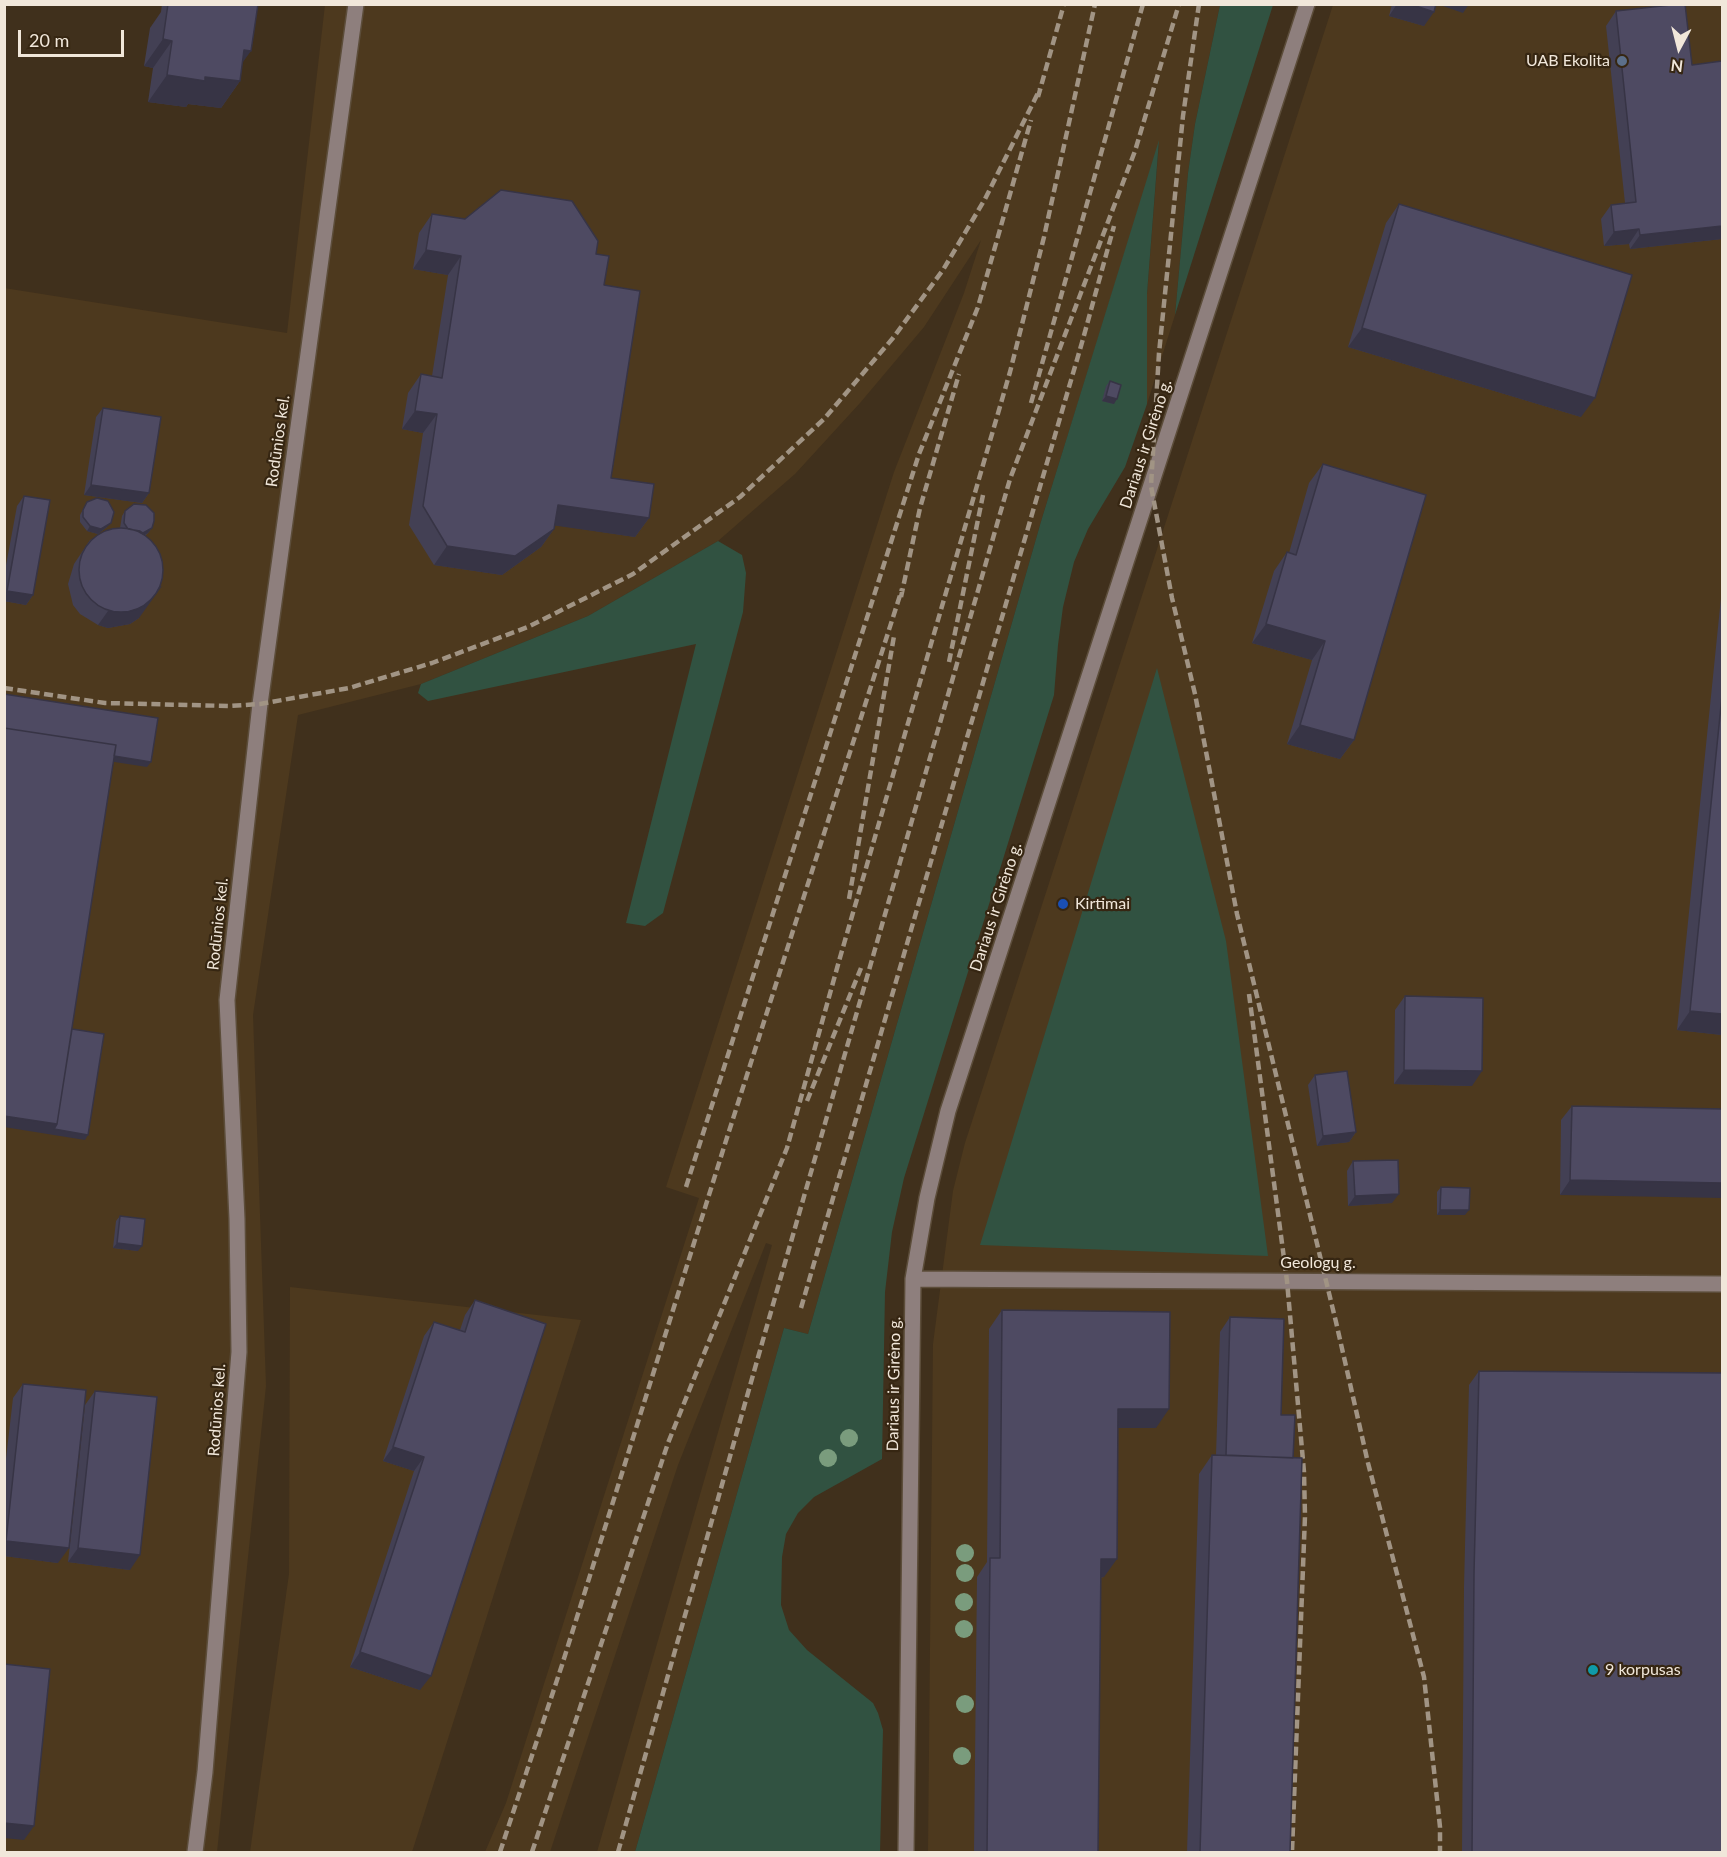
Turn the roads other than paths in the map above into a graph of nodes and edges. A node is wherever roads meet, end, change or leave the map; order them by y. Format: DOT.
graph roads {
  1 [pos="356,4"];
  2 [pos="1307,4"];
  3 [pos="913,1279"];
  4 [pos="1722,1284"];
  5 [pos="195,1852"];
  6 [pos="906,1852"];
  1 -- 5 [label="street, Rodūnios kel."];
  2 -- 3 [label="street, Dariaus ir Girėno g."];
  3 -- 4 [label="street, Geologų g."];
  3 -- 6 [label="street, Dariaus ir Girėno g."];
}
